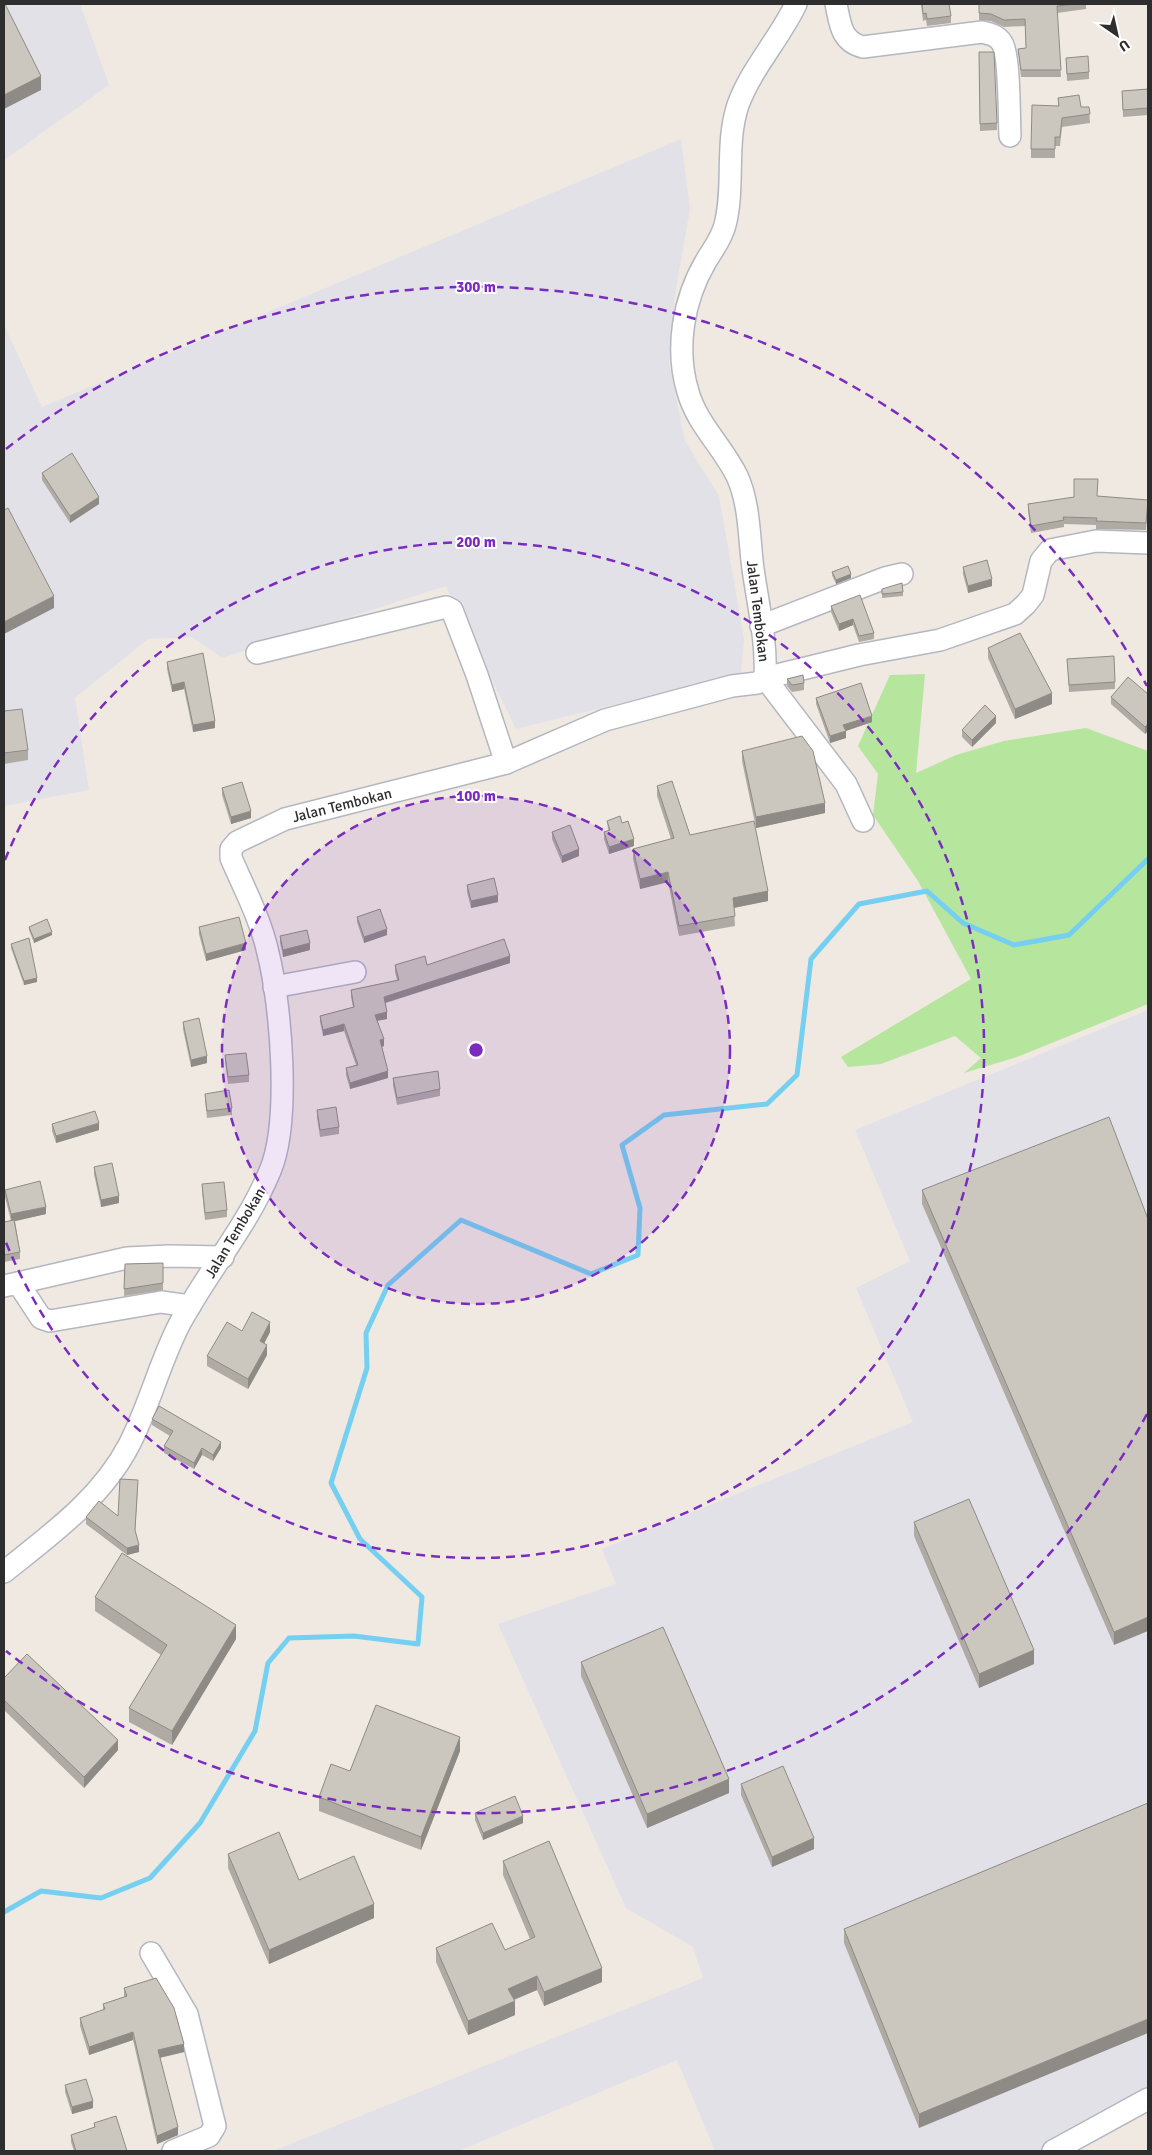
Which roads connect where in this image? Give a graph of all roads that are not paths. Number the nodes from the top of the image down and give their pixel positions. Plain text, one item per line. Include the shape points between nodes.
1 (796, 4) edge
2 (836, 4) edge
3 (1010, 136) dead end
4 (1148, 543) edge
5 (902, 574) dead end
6 (761, 626) junction
7 (257, 653) dead end
8 (765, 678) junction
9 (506, 763) junction
10 (863, 821) dead end
11 (356, 972) dead end
12 (274, 987) junction
13 (223, 1257) junction
14 (11, 1284) edge
15 (181, 1305) junction
16 (4, 1572) edge
17 (151, 1953) dead end
18 (1148, 2099) edge
19 (172, 2151) edge
20 (1053, 2151) edge

1 - 6 street, Jalan Tembokan via 739,104 733,124 728,206 717,246 687,301 683,328 683,368 687,391 696,415 724,454 743,493
2 - 3 street via 841,30 847,40 862,47 982,32 996,36 1003,44 1006,64
4 - 8 street via 1096,541 1050,550 1041,560 1033,595 1015,614 940,640 859,654
5 - 6 street
6 - 8 street, Jalan Tembokan
7 - 9 street via 446,607 455,616
8 - 9 street, Jalan Tembokan via 756,683 732,686 605,720
8 - 10 street via 846,784
9 - 12 street, Jalan Tembokan via 285,819 237,842 231,849 231,858 268,952
11 - 12 street
12 - 13 street, Jalan Tembokan via 282,1085 280,1125 272,1169 249,1216
13 - 14 street via 127,1258
13 - 15 street, Jalan Tembokan
14 - 15 street via 44,1320
15 - 16 street, Jalan Tembokan via 179,1325 132,1438 111,1473 90,1500
17 - 19 street via 187,2014 216,2126 209,2136
18 - 20 street

